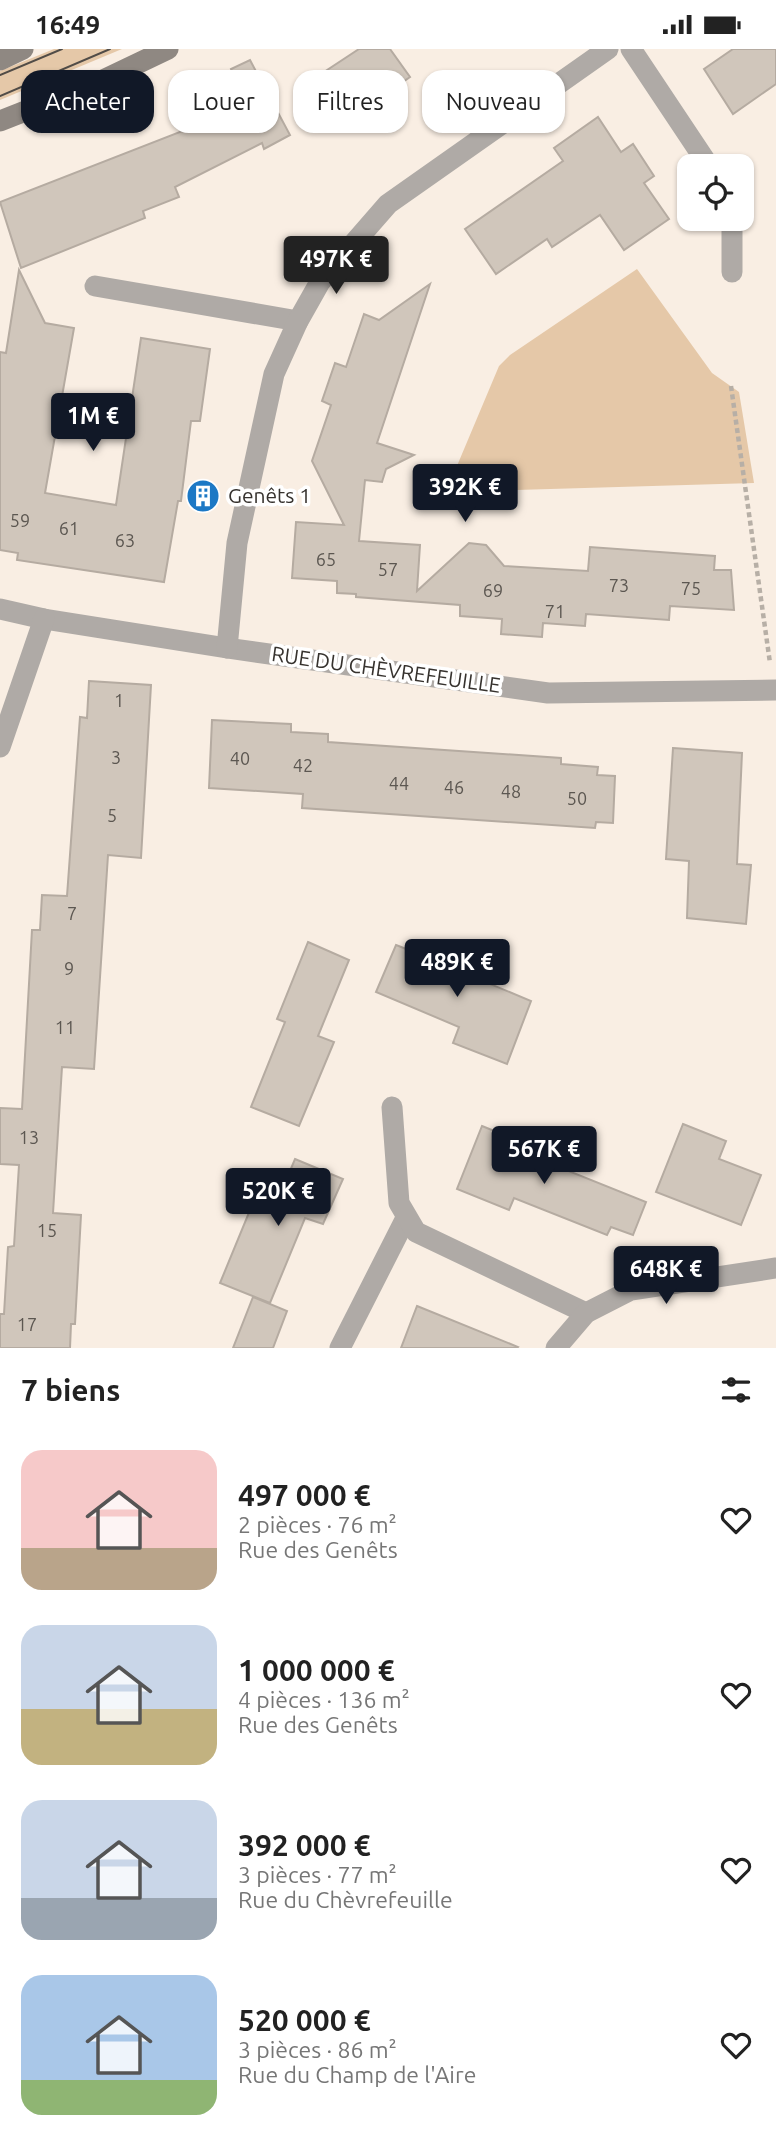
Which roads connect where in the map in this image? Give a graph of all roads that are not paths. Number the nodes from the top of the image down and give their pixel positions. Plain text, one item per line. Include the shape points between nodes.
1 (23, 49) edge
2 (168, 49) edge
3 (608, 49) edge
4 (631, 49) edge
5 (0, 60) edge
6 (0, 121) edge
7 (701, 154) edge
8 (732, 231) edge
9 (732, 272) dead end
10 (95, 286) dead end
11 (298, 321) junction
12 (0, 609) edge
13 (44, 619) junction
14 (227, 648) junction
15 (776, 690) edge
16 (0, 747) edge
17 (392, 1107) dead end
18 (406, 1218) junction
19 (776, 1268) edge
20 (586, 1313) junction
21 (340, 1348) edge
22 (556, 1348) edge

1 - 5 street
2 - 6 street
3 - 11 street via 388,204 320,282
4 - 7 street
8 - 9 street
10 - 11 street
11 - 14 street via 274,374 237,543
12 - 13 street, RUE DU CHÈVREFEUILLE
13 - 14 street, RUE DU CHÈVREFEUILLE
13 - 16 street
14 - 15 street, RUE DU CHÈVREFEUILLE via 548,693
17 - 18 street via 395,1181
18 - 20 street via 416,1232 434,1242
18 - 21 street
19 - 20 street via 631,1290
20 - 22 street

